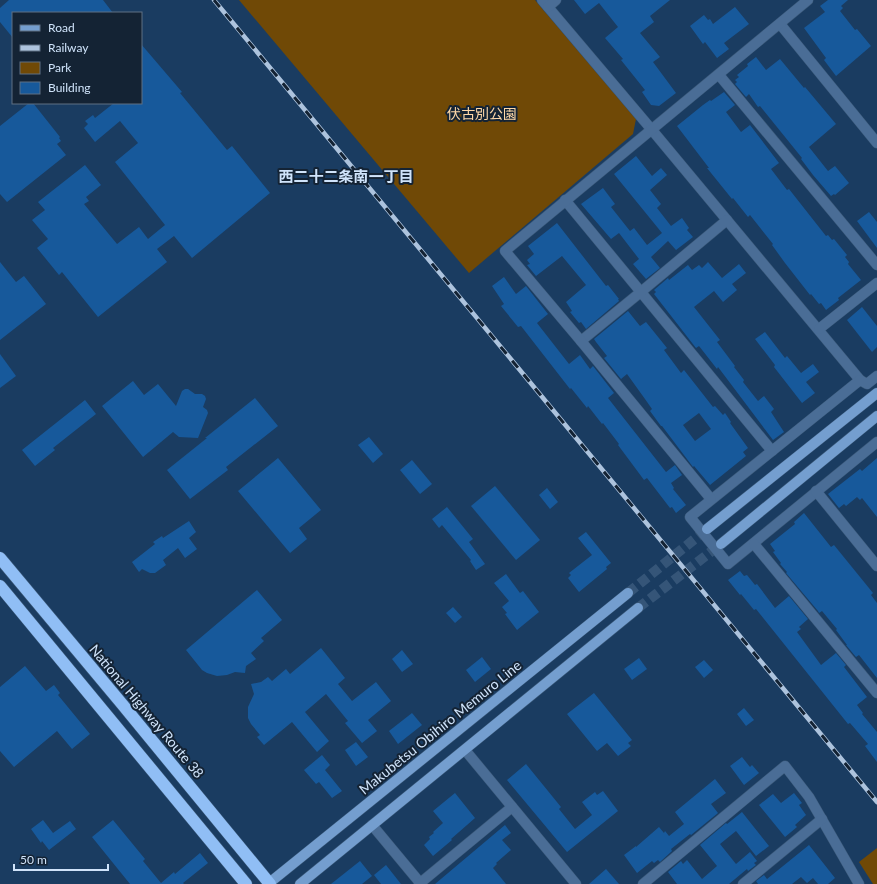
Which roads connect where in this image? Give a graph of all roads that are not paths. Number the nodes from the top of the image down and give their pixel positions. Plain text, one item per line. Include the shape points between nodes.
1 (556, 0) edge
2 (808, 0) edge
3 (545, 3) edge
4 (780, 24) junction
5 (719, 75) junction
6 (652, 130) junction
7 (877, 143) edge
8 (565, 200) junction
9 (727, 220) junction
10 (877, 265) edge
11 (877, 283) edge
12 (642, 291) junction
13 (819, 329) junction
14 (581, 340) junction
15 (877, 376) edge
16 (860, 380) junction
17 (877, 393) edge
18 (877, 416) edge
19 (877, 442) edge
20 (772, 450) junction
21 (816, 491) junction
22 (711, 499) junction
23 (707, 529) tunnel mouth
24 (721, 544) tunnel mouth
25 (754, 544) junction
26 (0, 558) edge
27 (877, 566) edge
28 (0, 586) edge
29 (628, 592) tunnel mouth
30 (638, 608) tunnel mouth
31 (877, 692) edge
32 (465, 750) junction
33 (512, 807) junction
34 (822, 819) junction
35 (372, 825) junction
36 (857, 883) edge
37 (246, 884) edge
38 (269, 884) edge
39 (300, 884) edge
40 (420, 884) edge
41 (576, 884) edge
42 (643, 884) edge
43 (743, 884) edge

1 - 3 street
2 - 4 street
3 - 6 street
4 - 5 street
4 - 7 street
5 - 6 street
5 - 10 street
6 - 8 street
6 - 9 street
8 - 12 street
8 - 14 street via 505,251
9 - 12 street
9 - 13 street
11 - 13 street
12 - 14 street
12 - 20 street
13 - 16 street
14 - 22 street
15 - 16 street via 867,384
16 - 20 street
17 - 23 main road
18 - 24 main road
19 - 21 street
20 - 22 street
21 - 25 street
21 - 27 street
22 - 25 street via 690,517 728,564
25 - 31 street
26 - 38 highway, National Highway Route 38
28 - 37 highway
29 - 38 main road, Makubetsu Obihiro Memuro Line
30 - 32 main road
32 - 33 street
32 - 35 main road
33 - 40 street
33 - 41 street
34 - 36 street
34 - 42 street via 785,766
34 - 43 street
35 - 39 main road
35 - 40 street

